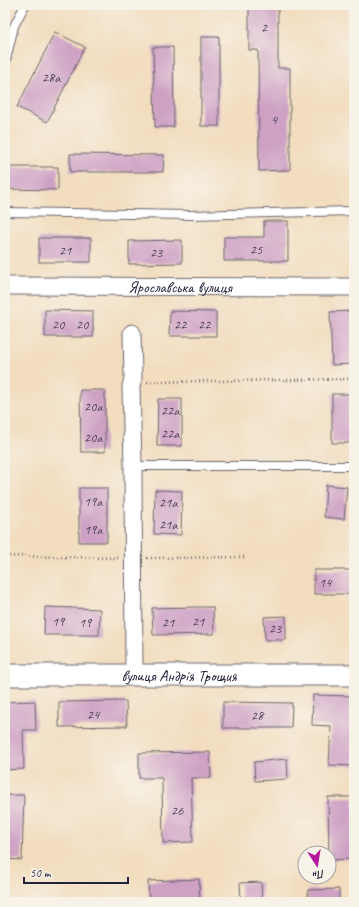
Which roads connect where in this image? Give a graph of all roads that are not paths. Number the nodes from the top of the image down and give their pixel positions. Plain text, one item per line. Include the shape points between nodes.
1 (25, 5) edge
2 (5, 64) edge
3 (354, 211) edge
4 (5, 212) edge
5 (5, 286) edge
6 (354, 288) edge
7 (132, 333) dead end
8 (133, 466) junction
9 (354, 466) edge
10 (5, 675) edge
11 (134, 675) junction
12 (354, 675) edge

1 - 2 lane via 14,26
3 - 4 lane via 190,215
5 - 6 street, Ярославська вулиця
7 - 8 street
8 - 9 lane
8 - 11 street
10 - 11 street, вулиця Андрія Трощия
11 - 12 street, вулиця Андрія Трощия

